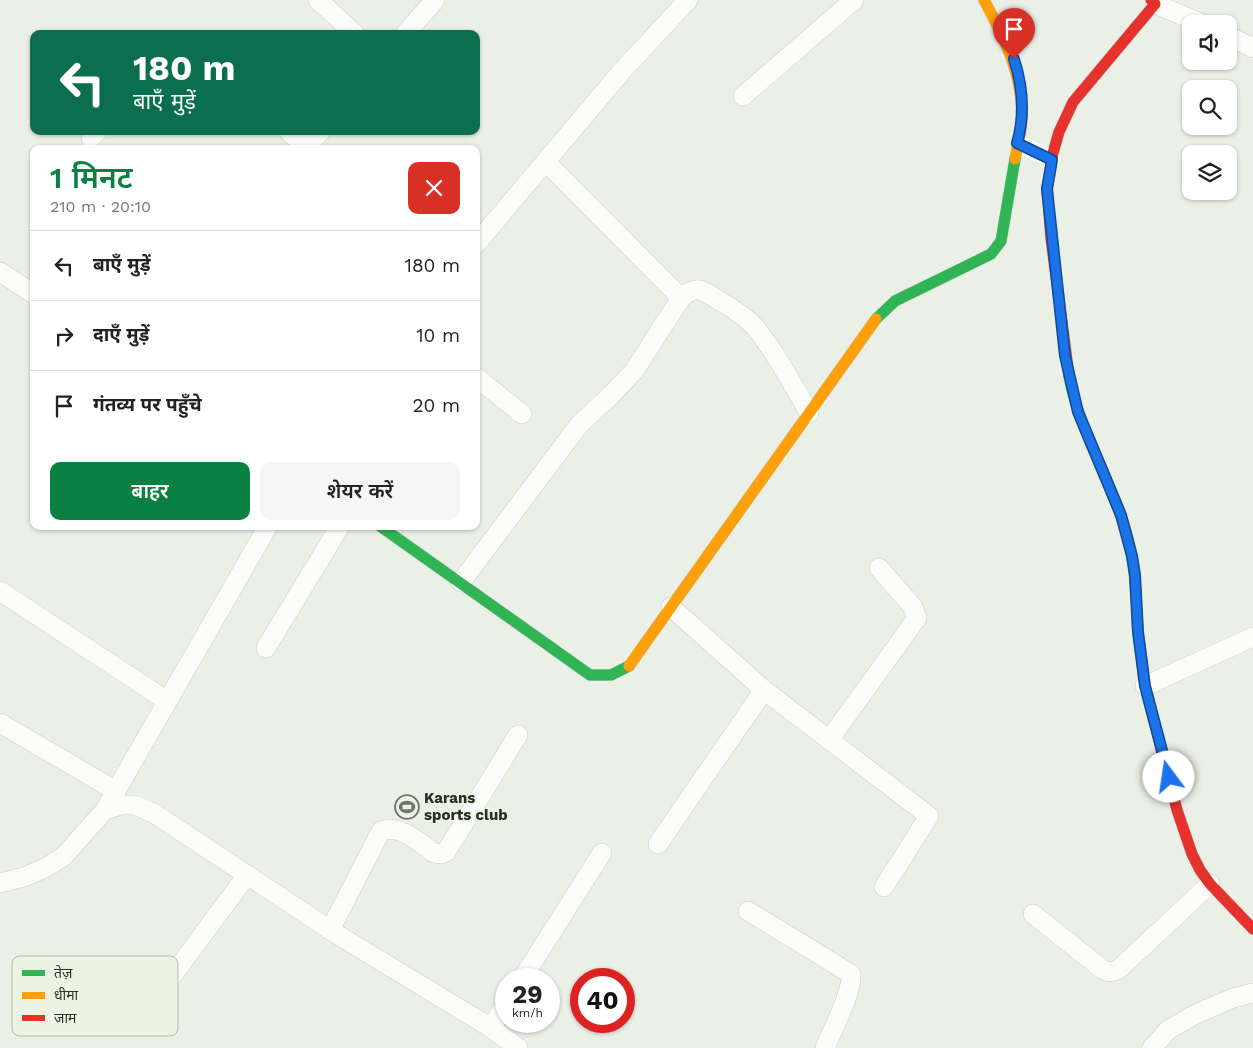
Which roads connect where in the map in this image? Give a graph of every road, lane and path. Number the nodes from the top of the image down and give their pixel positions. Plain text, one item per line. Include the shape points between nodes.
1 (318, 0) edge
2 (435, 0) edge
3 (688, 0) edge
4 (854, 0) edge
5 (984, 0) edge
6 (1153, 2) edge
7 (1183, 15) edge
8 (351, 30) edge
9 (408, 30) edge
10 (1237, 40) edge
11 (1253, 48) edge
12 (743, 96) dead end
13 (292, 135) edge
14 (317, 135) edge
15 (1019, 144) junction
16 (302, 145) edge
17 (308, 145) edge
18 (1046, 157) junction
19 (546, 162) junction
20 (480, 239) edge
21 (0, 272) edge
22 (30, 291) edge
23 (681, 298) junction
24 (480, 380) edge
25 (809, 413) junction
26 (522, 414) dead end
27 (266, 530) edge
28 (338, 530) edge
29 (386, 530) edge
30 (879, 568) dead end
31 (461, 582) junction
32 (0, 591) edge
33 (671, 607) junction
34 (1253, 637) edge
35 (266, 648) dead end
36 (1145, 686) junction
37 (764, 690) junction
38 (167, 701) junction
39 (0, 723) edge
40 (518, 735) dead end
41 (829, 740) junction
42 (116, 791) junction
43 (105, 810) junction
44 (658, 844) dead end
45 (602, 853) dead end
46 (247, 875) junction
47 (0, 883) edge
48 (1210, 884) junction
49 (884, 887) dead end
50 (748, 911) dead end
51 (1033, 914) dead end
52 (1250, 920) edge
53 (330, 930) junction
54 (178, 968) edge
55 (529, 968) edge
56 (1253, 992) edge
57 (495, 1022) edge
58 (491, 1028) junction
59 (518, 1048) edge
60 (825, 1048) edge
61 (1152, 1048) edge

1 - 8 street
2 - 9 street
3 - 19 street via 622,71
4 - 12 street
5 - 15 street via 1018,70 1023,109
6 - 7 street
6 - 18 street via 1073,102
10 - 11 street
13 - 16 street
14 - 17 street
15 - 18 street
15 - 25 street via 1002,241 991,254 906,294 885,309
18 - 36 street via 1065,356 1078,412 1121,515 1132,556
19 - 20 street
19 - 23 street
21 - 22 street
23 - 25 street via 697,288 740,313 759,331
23 - 31 street via 634,371 579,425
24 - 26 street
25 - 33 street
27 - 38 street
28 - 35 street
29 - 31 street
30 - 41 street via 913,607 916,618
31 - 33 street via 590,675 605,677 629,666
32 - 38 street
33 - 37 street
34 - 36 street
36 - 48 street via 1177,810 1192,854
37 - 41 street
37 - 44 street
38 - 42 street
39 - 42 street
40 - 53 street via 446,852 434,853 398,830 381,830
41 - 49 street via 929,816
42 - 43 street
43 - 46 street via 135,805 155,814
43 - 47 street via 63,857 24,877
45 - 55 street
46 - 53 street
46 - 54 street
48 - 51 street via 1114,972 1102,969
48 - 52 street
50 - 60 street via 851,974 849,991
53 - 58 street
56 - 61 street via 1196,1014 1168,1030
57 - 58 street
58 - 59 street

